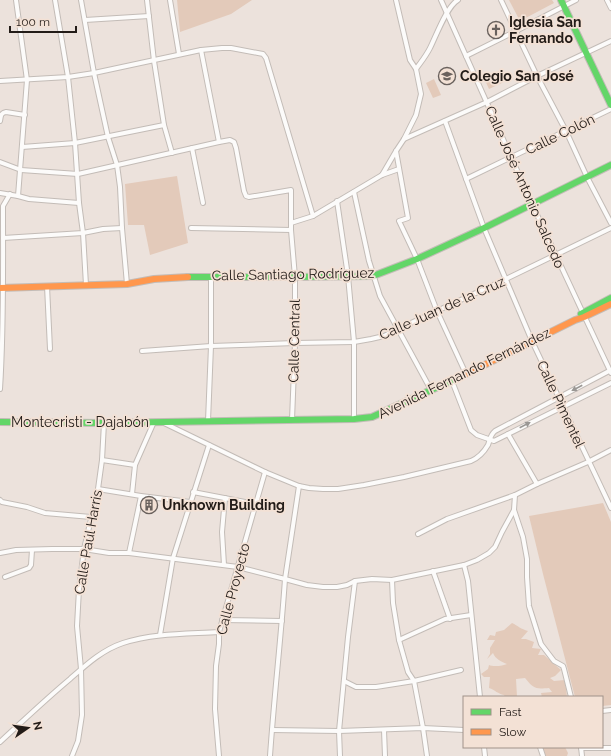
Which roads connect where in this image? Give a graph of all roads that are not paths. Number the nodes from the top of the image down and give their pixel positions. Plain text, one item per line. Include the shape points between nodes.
1 (16, 0) edge
2 (55, 0) edge
3 (82, 0) edge
4 (147, 0) edge
5 (170, 0) edge
6 (396, 0) edge
7 (441, 0) edge
8 (458, 0) edge
9 (501, 0) edge
10 (560, 0) edge
11 (576, 0) edge
12 (607, 0) edge
13 (563, 6) junction
14 (611, 8) edge
15 (447, 13) junction
16 (149, 16) junction
17 (85, 20) junction
18 (516, 31) junction
19 (611, 41) edge
20 (201, 50) junction
21 (179, 54) junction
22 (586, 54) junction
23 (466, 56) junction
24 (154, 61) junction
25 (416, 68) junction
26 (94, 74) junction
27 (537, 76) junction
28 (68, 77) junction
29 (27, 80) junction
30 (0, 81) edge
31 (486, 102) junction
32 (611, 105) edge
33 (611, 109) edge
34 (25, 115) junction
35 (0, 121) edge
36 (445, 121) junction
37 (164, 125) junction
38 (566, 131) junction
39 (108, 137) junction
40 (404, 139) junction
41 (219, 142) junction
42 (76, 143) junction
43 (22, 147) junction
44 (192, 148) junction
45 (396, 151) junction
46 (172, 153) junction
47 (512, 157) junction
48 (390, 161) junction
49 (0, 162) edge
50 (398, 164) junction
51 (117, 165) junction
52 (611, 165) edge
53 (398, 169) junction
54 (21, 170) junction
55 (78, 174) junction
56 (382, 176) junction
57 (587, 177) junction
58 (466, 179) junction
59 (354, 192) junction
60 (0, 193) edge
61 (10, 194) junction
62 (18, 196) junction
63 (337, 201) junction
64 (203, 202) dead end
65 (79, 203) junction
66 (532, 204) junction
67 (313, 216) junction
68 (611, 223) edge
69 (291, 224) junction
70 (122, 228) junction
71 (191, 228) dead end
72 (484, 228) junction
73 (611, 228) edge
74 (291, 230) junction
75 (83, 233) junction
76 (3, 238) junction
77 (556, 255) junction
78 (417, 259) junction
79 (211, 276) junction
80 (348, 276) junction
81 (373, 276) junction
82 (295, 277) junction
83 (506, 279) junction
84 (127, 284) junction
85 (86, 285) junction
86 (47, 286) junction
87 (2, 288) edge
88 (611, 298) edge
89 (611, 304) edge
90 (438, 311) junction
91 (583, 315) junction
92 (398, 329) junction
93 (532, 341) junction
94 (354, 342) junction
95 (295, 343) junction
96 (211, 346) junction
97 (50, 349) dead end
98 (142, 351) dead end
99 (611, 371) edge
100 (466, 374) junction
101 (452, 381) junction
102 (611, 383) edge
103 (0, 389) edge
104 (431, 390) junction
105 (558, 398) junction
106 (562, 406) junction
107 (354, 419) junction
108 (292, 420) junction
109 (157, 421) junction
110 (208, 421) junction
111 (0, 422) edge
112 (104, 423) junction
113 (508, 434) junction
114 (490, 440) junction
115 (208, 444) junction
116 (611, 450) edge
117 (102, 460) junction
118 (588, 462) junction
119 (135, 465) junction
120 (265, 472) junction
121 (536, 484) junction
122 (299, 486) junction
123 (98, 489) junction
124 (193, 492) junction
125 (132, 494) junction
126 (515, 495) junction
127 (141, 496) junction
128 (224, 498) junction
129 (0, 500) edge
130 (190, 502) junction
131 (256, 504) junction
132 (611, 508) edge
133 (514, 510) junction
134 (91, 517) junction
135 (418, 534) dead end
136 (84, 549) junction
137 (32, 550) junction
138 (0, 553) edge
139 (129, 553) junction
140 (173, 558) junction
141 (224, 565) junction
142 (464, 565) junction
143 (238, 567) junction
144 (433, 571) junction
145 (5, 577) dead end
146 (285, 579) junction
147 (392, 580) junction
148 (355, 581) junction
149 (471, 615) junction
150 (450, 619) junction
151 (222, 620) junction
152 (282, 621) junction
153 (219, 632) junction
154 (160, 635) junction
155 (399, 640) junction
156 (81, 669) junction
157 (461, 670) dead end
158 (344, 681) junction
159 (414, 681) junction
160 (480, 696) edge
161 (571, 696) edge
162 (423, 728) junction
163 (272, 730) junction
164 (384, 730) junction
165 (463, 730) edge
166 (339, 731) junction
167 (0, 742) edge
168 (72, 756) edge
169 (219, 756) edge
170 (270, 756) edge
171 (340, 756) edge
172 (385, 756) edge
173 (427, 756) edge

1 - 29 street
2 - 28 street
3 - 17 street
4 - 16 street
5 - 21 street
6 - 25 street via 410,60
7 - 15 street, Calle José Antonio Salcedo
8 - 15 street
9 - 18 street
10 - 13 street
11 - 13 street
12 - 14 street
13 - 18 street
13 - 22 street
15 - 23 street, Calle José Antonio Salcedo
15 - 25 street via 425,58
16 - 17 street
16 - 24 street
17 - 26 street
18 - 23 street
18 - 27 street
19 - 22 street
20 - 21 street
20 - 41 street
20 - 67 street via 232,48 263,54 266,58
21 - 24 street
22 - 27 street
22 - 32 street
23 - 31 street, Calle José Antonio Salcedo
24 - 26 street
24 - 37 street
25 - 40 street via 421,94 416,114
26 - 28 street
26 - 39 street
27 - 31 street
27 - 38 street
28 - 29 street
28 - 42 street
29 - 30 street
29 - 34 street
31 - 36 street
31 - 47 street, Calle José Antonio Salcedo
33 - 38 street, Calle Colón
34 - 35 street via 6,112 1,115
34 - 43 street
36 - 40 street
36 - 58 street, Calle Pimentel
37 - 39 street
37 - 46 street
38 - 47 street, Calle Colón
38 - 57 street
39 - 42 street
39 - 51 street
40 - 45 street
41 - 44 street
41 - 69 street, Calle Central via 234,142 246,196 291,190
42 - 43 street
42 - 55 street
43 - 54 street
44 - 46 street
44 - 64 street
45 - 48 street
45 - 50 street
46 - 51 street
47 - 58 street, Calle Colón
47 - 66 street, Calle José Antonio Salcedo
48 - 50 street
48 - 56 street
49 - 54 street
50 - 53 street
51 - 55 street
51 - 70 street
52 - 57 street, Calle Santiago Rodríguez
53 - 56 street
53 - 78 street via 408,218 399,221
54 - 55 street
54 - 62 street
55 - 65 street
56 - 59 street
57 - 66 street, Calle Santiago Rodríguez
57 - 68 street
58 - 72 street, Calle Pimentel
59 - 63 street
59 - 81 street
60 - 61 street
61 - 62 street
61 - 76 street via 3,206
62 - 65 street
63 - 67 street
63 - 80 street
65 - 75 street
66 - 72 street, Calle Santiago Rodríguez
66 - 77 street, Calle José Antonio Salcedo
67 - 69 street
69 - 74 street, Calle Central
70 - 75 street
70 - 84 street
71 - 74 street
72 - 78 street, Calle Santiago Rodríguez
72 - 83 street, Calle Pimentel
73 - 77 street, Calle Juan de la Cruz
74 - 82 street, Calle Central
75 - 76 street
75 - 85 street
76 - 87 street
77 - 83 street, Calle Juan de la Cruz
77 - 91 street, Calle José Antonio Salcedo
78 - 81 street, Calle Santiago Rodríguez
78 - 90 street
79 - 82 street, Calle Santiago Rodríguez
79 - 84 street, Calle Santiago Rodríguez via 174,277
79 - 96 street
80 - 81 street, Calle Santiago Rodríguez
80 - 82 street, Calle Santiago Rodríguez
80 - 94 street
81 - 92 street via 380,296
82 - 95 street, Calle Central
83 - 90 street, Calle Juan de la Cruz
83 - 93 street, Calle Pimentel
84 - 85 street, Calle Santiago Rodríguez
85 - 86 street, Calle Santiago Rodríguez
86 - 87 street, Calle Santiago Rodríguez
86 - 97 street
87 - 103 street via 3,348
88 - 91 street, Avenida Fernando Fernández
89 - 91 street, Avenida Fernando Fernández
90 - 92 street, Calle Juan de la Cruz
90 - 100 street
91 - 93 street, Avenida Fernando Fernández
91 - 99 street, Calle José Antonio Salcedo
92 - 94 street, Calle Juan de la Cruz via 384,336
92 - 104 street
93 - 100 street, Avenida Fernando Fernández
93 - 105 street, Calle Pimentel
94 - 95 street, Calle Juan de la Cruz
94 - 107 street
95 - 96 street, Calle Juan de la Cruz
95 - 108 street, Calle Central
96 - 98 street, Calle Juan de la Cruz
96 - 110 street
99 -> 105 street
100 - 101 street, Avenida Fernando Fernández
101 - 104 street, Avenida Fernando Fernández
101 - 114 street via 471,430
102 - 106 street
104 - 107 street, Avenida Fernando Fernández via 372,417
105 - 106 street, Calle Pimentel
105 - 114 street via 495,431
113 -> 106 street
106 - 118 street, Calle Pimentel
107 - 108 street, Avenida Fernando Fernández
108 - 110 street, Avenida Fernando Fernández
109 - 110 street, Avenida Fernando Fernández
109 - 112 street, Montecristi - Dajabón
109 - 115 street
109 - 119 street
111 - 112 street, Montecristi - Dajabón
112 - 117 street, Calle Paúl Harris
113 - 114 street via 494,441
113 - 121 street
114 - 122 street via 486,448 472,461 338,489
115 - 120 street
115 - 124 street
116 - 118 street
117 - 119 street
117 - 123 street, Calle Paúl Harris
118 - 121 street
118 - 132 street, Calle Pimentel
119 - 125 street
120 - 122 street
120 - 131 street, Calle Proyecto
121 - 126 street
122 - 146 street
123 - 125 street
123 - 134 street, Calle Paúl Harris
124 - 128 street
124 - 130 street
125 - 127 street
126 - 133 street
126 - 135 street via 447,518
127 - 130 street
127 - 139 street
128 - 131 street
128 - 141 street
129 - 134 street via 45,513
130 - 140 street
131 - 143 street, Calle Proyecto
133 - 142 street via 495,547 477,560
133 - 161 street via 528,559 529,606 541,644 554,661 563,666
134 - 136 street, Calle Paúl Harris
136 - 137 street
136 - 139 street
136 - 156 street, Calle Paúl Harris via 77,626
137 - 138 street
137 - 145 street via 29,568
139 - 140 street
140 - 141 street
140 - 154 street
141 - 143 street
142 - 144 street
142 - 149 street
143 - 146 street
143 - 151 street, Calle Proyecto
144 - 147 street
144 - 150 street
146 - 148 street via 323,587 337,587
146 - 152 street
147 - 148 street
147 - 155 street via 392,603
148 - 158 street
149 - 150 street
149 - 160 street
150 - 155 street
151 - 152 street
151 - 153 street, Calle Proyecto
152 - 163 street
153 - 154 street
153 - 169 street, Calle Proyecto via 215,709
154 - 156 street via 123,643
155 - 159 street via 408,672
156 - 167 street
156 - 168 street, Calle Paúl Harris via 82,715 78,741
157 - 159 street
158 - 159 street via 356,687 376,687
158 - 166 street
159 - 162 street
162 - 164 street
162 - 165 street
162 - 173 street
163 - 166 street
163 - 170 street
164 - 166 street
164 - 172 street
166 - 171 street

